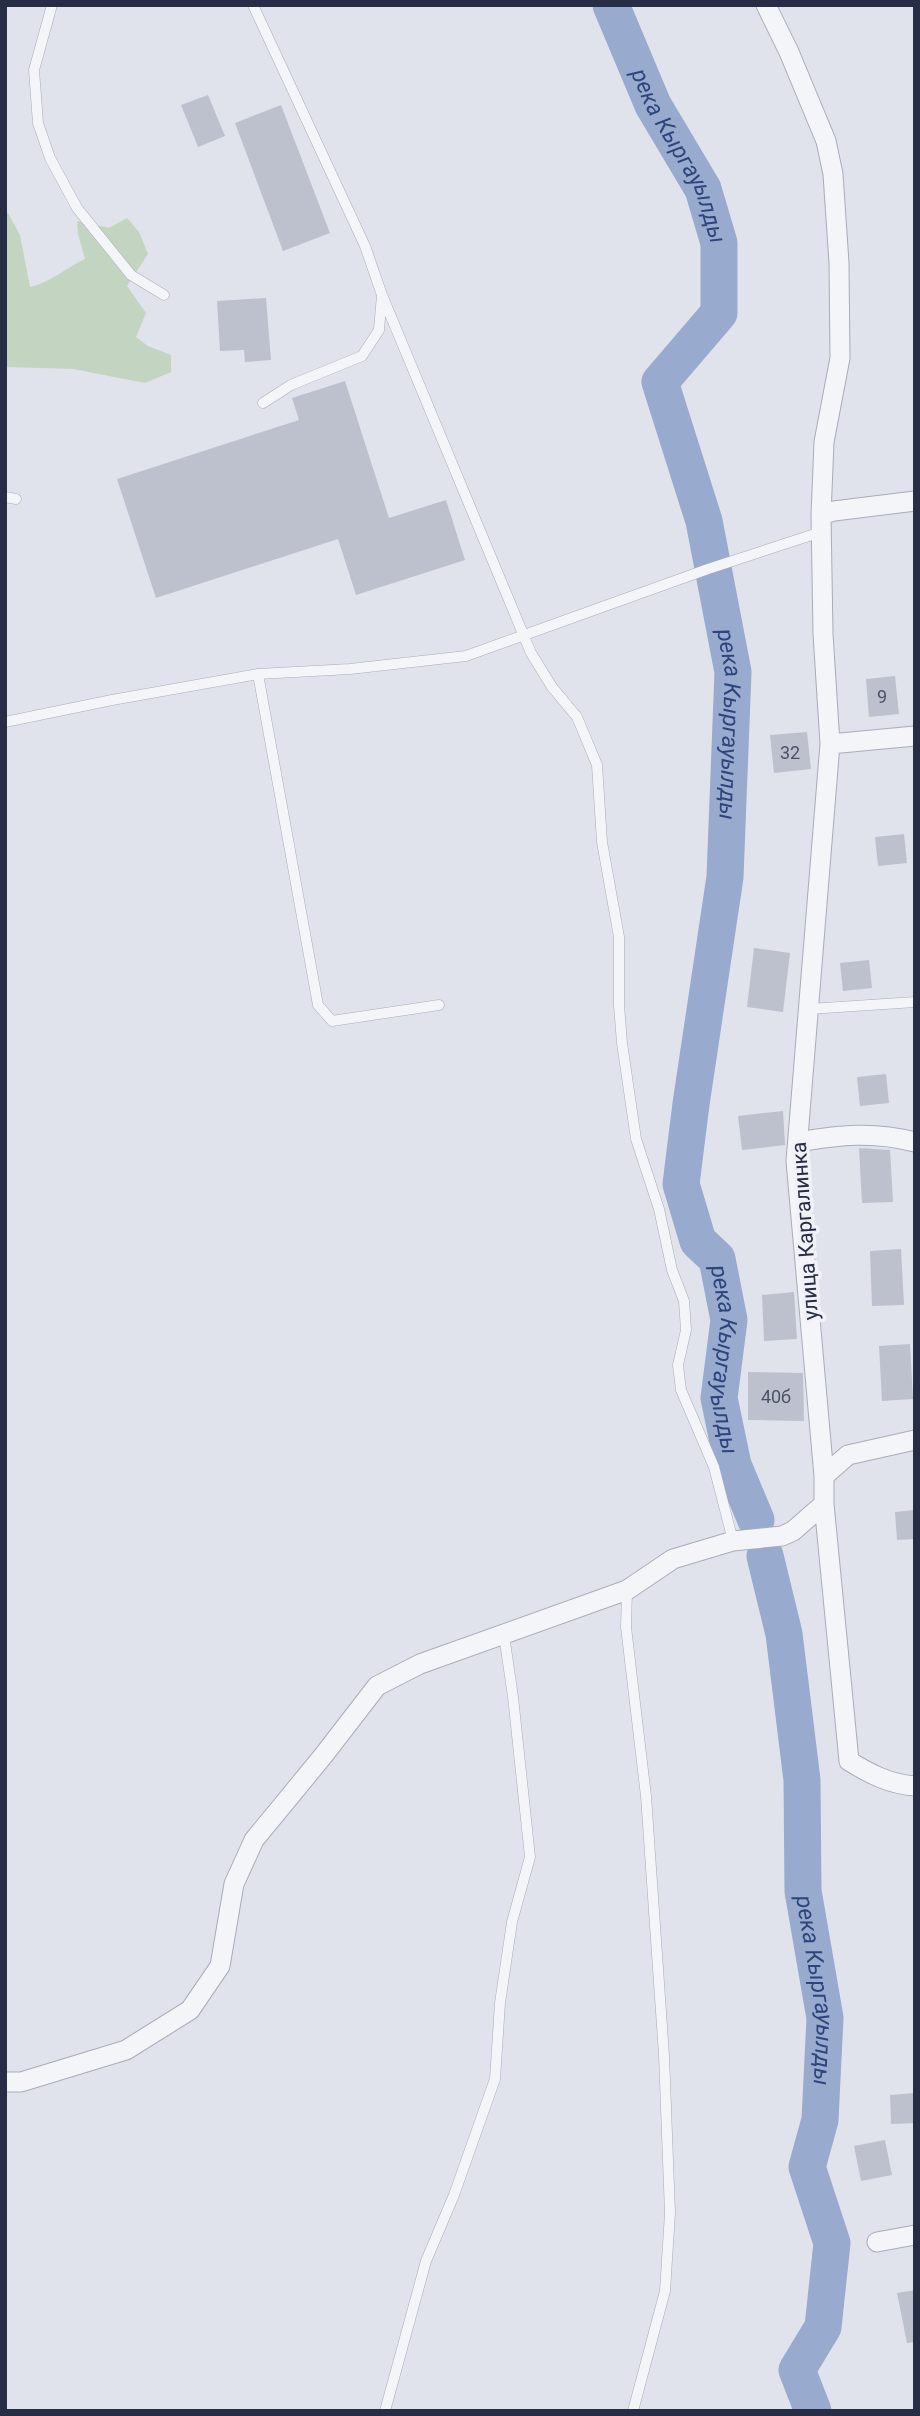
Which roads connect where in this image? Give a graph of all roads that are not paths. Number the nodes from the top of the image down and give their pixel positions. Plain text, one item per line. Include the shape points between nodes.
1 (52, 5) edge
2 (253, 5) edge
3 (766, 5) edge
4 (164, 295) dead end
5 (382, 295) junction
6 (263, 403) dead end
7 (915, 501) edge
8 (821, 524) junction
9 (524, 637) junction
10 (258, 674) junction
11 (5, 722) edge
12 (915, 736) edge
13 (830, 744) junction
14 (915, 1002) edge
15 (439, 1004) dead end
16 (809, 1009) junction
17 (798, 1142) junction
18 (915, 1142) edge
19 (915, 1440) edge
20 (824, 1476) junction
21 (824, 1504) junction
22 (733, 1541) junction
23 (627, 1590) junction
24 (504, 1635) junction
25 (915, 1786) edge
26 (5, 2082) edge
27 (915, 2235) edge
28 (877, 2242) dead end
29 (385, 2411) edge
30 (633, 2411) edge

1 - 4 lane via 34,70 38,123 50,158 77,208 131,275
2 - 5 lane via 365,246
3 - 8 street, улица Каргалинка via 826,141 833,174 840,358 824,442
5 - 6 lane via 379,330 362,356 291,385
5 - 9 lane
7 - 8 street via 834,511
8 - 9 lane
8 - 13 street, улица Каргалинка
9 - 10 lane via 466,656
9 - 22 lane via 552,687 577,717 597,765 602,842 618,937 622,1043 636,1139 684,1301 686,1330 678,1365 681,1390 714,1467
10 - 11 lane
10 - 15 lane via 318,1005 331,1021
12 - 13 street
13 - 16 street, улица Каргалинка
14 - 16 lane
16 - 17 street, улица Каргалинка
17 - 18 street via 846,1134
17 - 20 street, улица Каргалинка
19 - 20 street via 848,1455
20 - 21 street, улица Каргалинка
21 - 22 street via 782,1536
21 - 25 street, улица Каргалинка via 849,1761 874,1776
22 - 23 street via 673,1559
23 - 24 street
23 - 30 lane via 626,1628 646,1796 664,2055 670,2213 665,2291
24 - 26 street via 420,1664 377,1686 254,1840 234,1884 220,1966 190,2011 126,2050 21,2082
24 - 29 lane via 530,1857 512,1922 495,2079 426,2260
27 - 28 street

